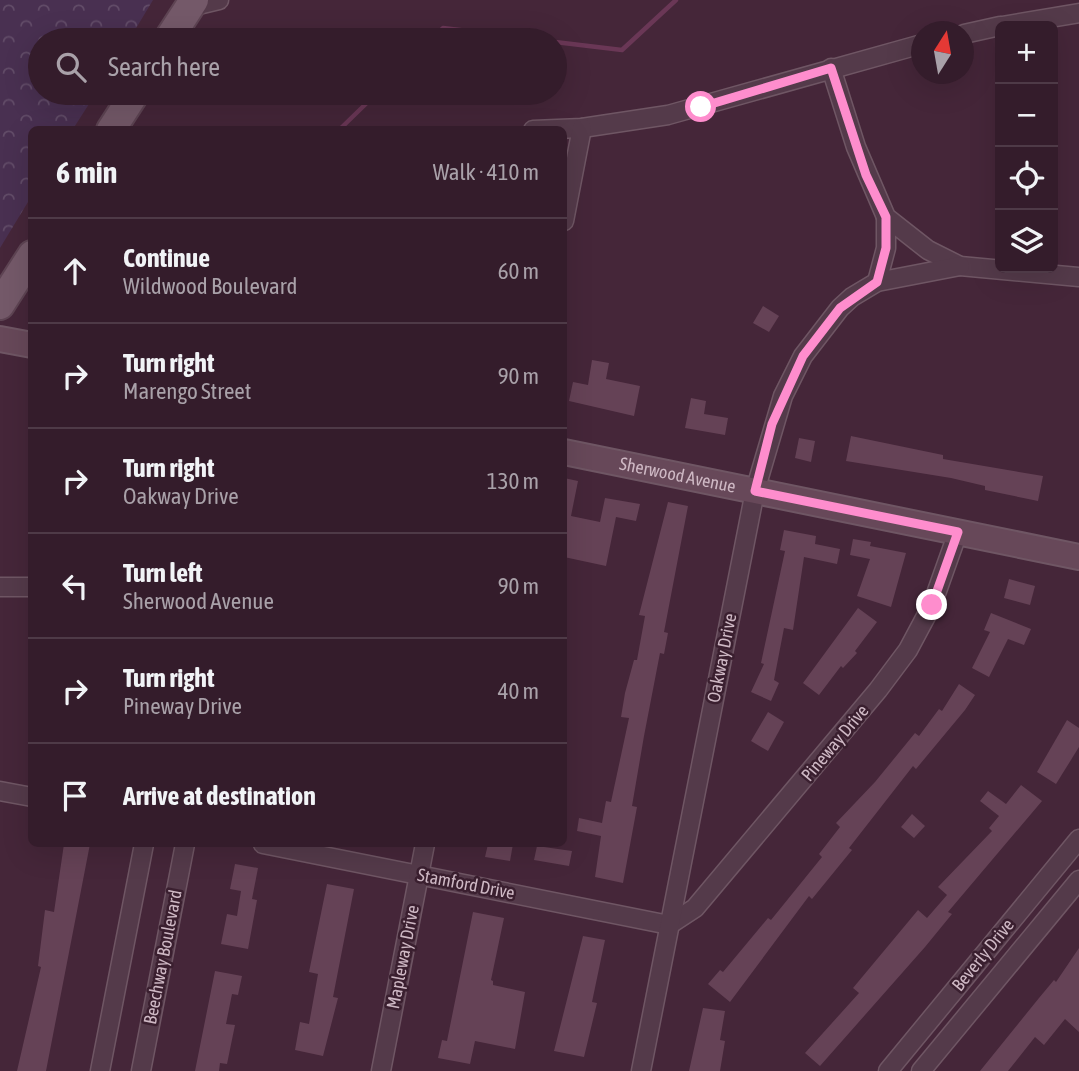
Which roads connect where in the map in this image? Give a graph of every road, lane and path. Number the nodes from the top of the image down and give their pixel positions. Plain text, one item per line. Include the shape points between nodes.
1 (219, 0) edge
2 (192, 3) edge
3 (1079, 13) edge
4 (1031, 21) edge
5 (995, 27) edge
6 (176, 28) edge
7 (974, 32) edge
8 (911, 47) edge
9 (831, 68) junction
10 (127, 105) edge
11 (114, 126) edge
12 (582, 128) junction
13 (567, 129) edge
14 (567, 205) edge
15 (886, 217) junction
16 (28, 261) edge
17 (960, 266) junction
18 (1079, 276) edge
19 (877, 282) junction
20 (0, 304) edge
21 (0, 339) edge
22 (28, 344) edge
23 (567, 453) edge
24 (755, 491) junction
25 (958, 532) junction
26 (1079, 556) edge
27 (0, 587) edge
28 (28, 587) edge
29 (0, 791) edge
30 (28, 796) edge
31 (1079, 839) edge
32 (143, 847) edge
33 (184, 847) edge
34 (278, 847) edge
35 (424, 847) edge
36 (419, 875) junction
37 (1079, 880) edge
38 (669, 925) junction
39 (100, 1071) edge
40 (141, 1071) edge
41 (381, 1071) edge
42 (641, 1071) edge
43 (888, 1071) edge
44 (921, 1071) edge

1 - 2 street
2 - 6 main road
3 - 4 street
5 - 7 street
8 - 9 street
9 - 12 street via 668,115
9 - 15 street via 859,157
10 - 11 main road
12 - 13 street
12 - 14 street
15 - 17 street via 929,250
15 - 19 street via 886,248
16 - 20 main road
17 - 18 street
17 - 19 street
19 - 24 street, Oakway Drive via 840,308 803,356 772,424
21 - 22 street
23 - 24 street, Sherwood Avenue
24 - 25 street, Sherwood Avenue
24 - 38 street, Oakway Drive
25 - 26 street, Sherwood Avenue
25 - 38 street, Pineway Drive via 922,626 886,680 695,908
27 - 28 street
29 - 30 street
31 - 43 street, Beverly Drive
32 - 39 street
33 - 40 street, Beechway Boulevard
34 - 36 street, Stamford Drive
35 - 36 street, Mapleway Drive
36 - 38 street, Stamford Drive
36 - 41 street, Mapleway Drive
37 - 44 street, Beverly Drive
38 - 42 street, Oakway Drive

